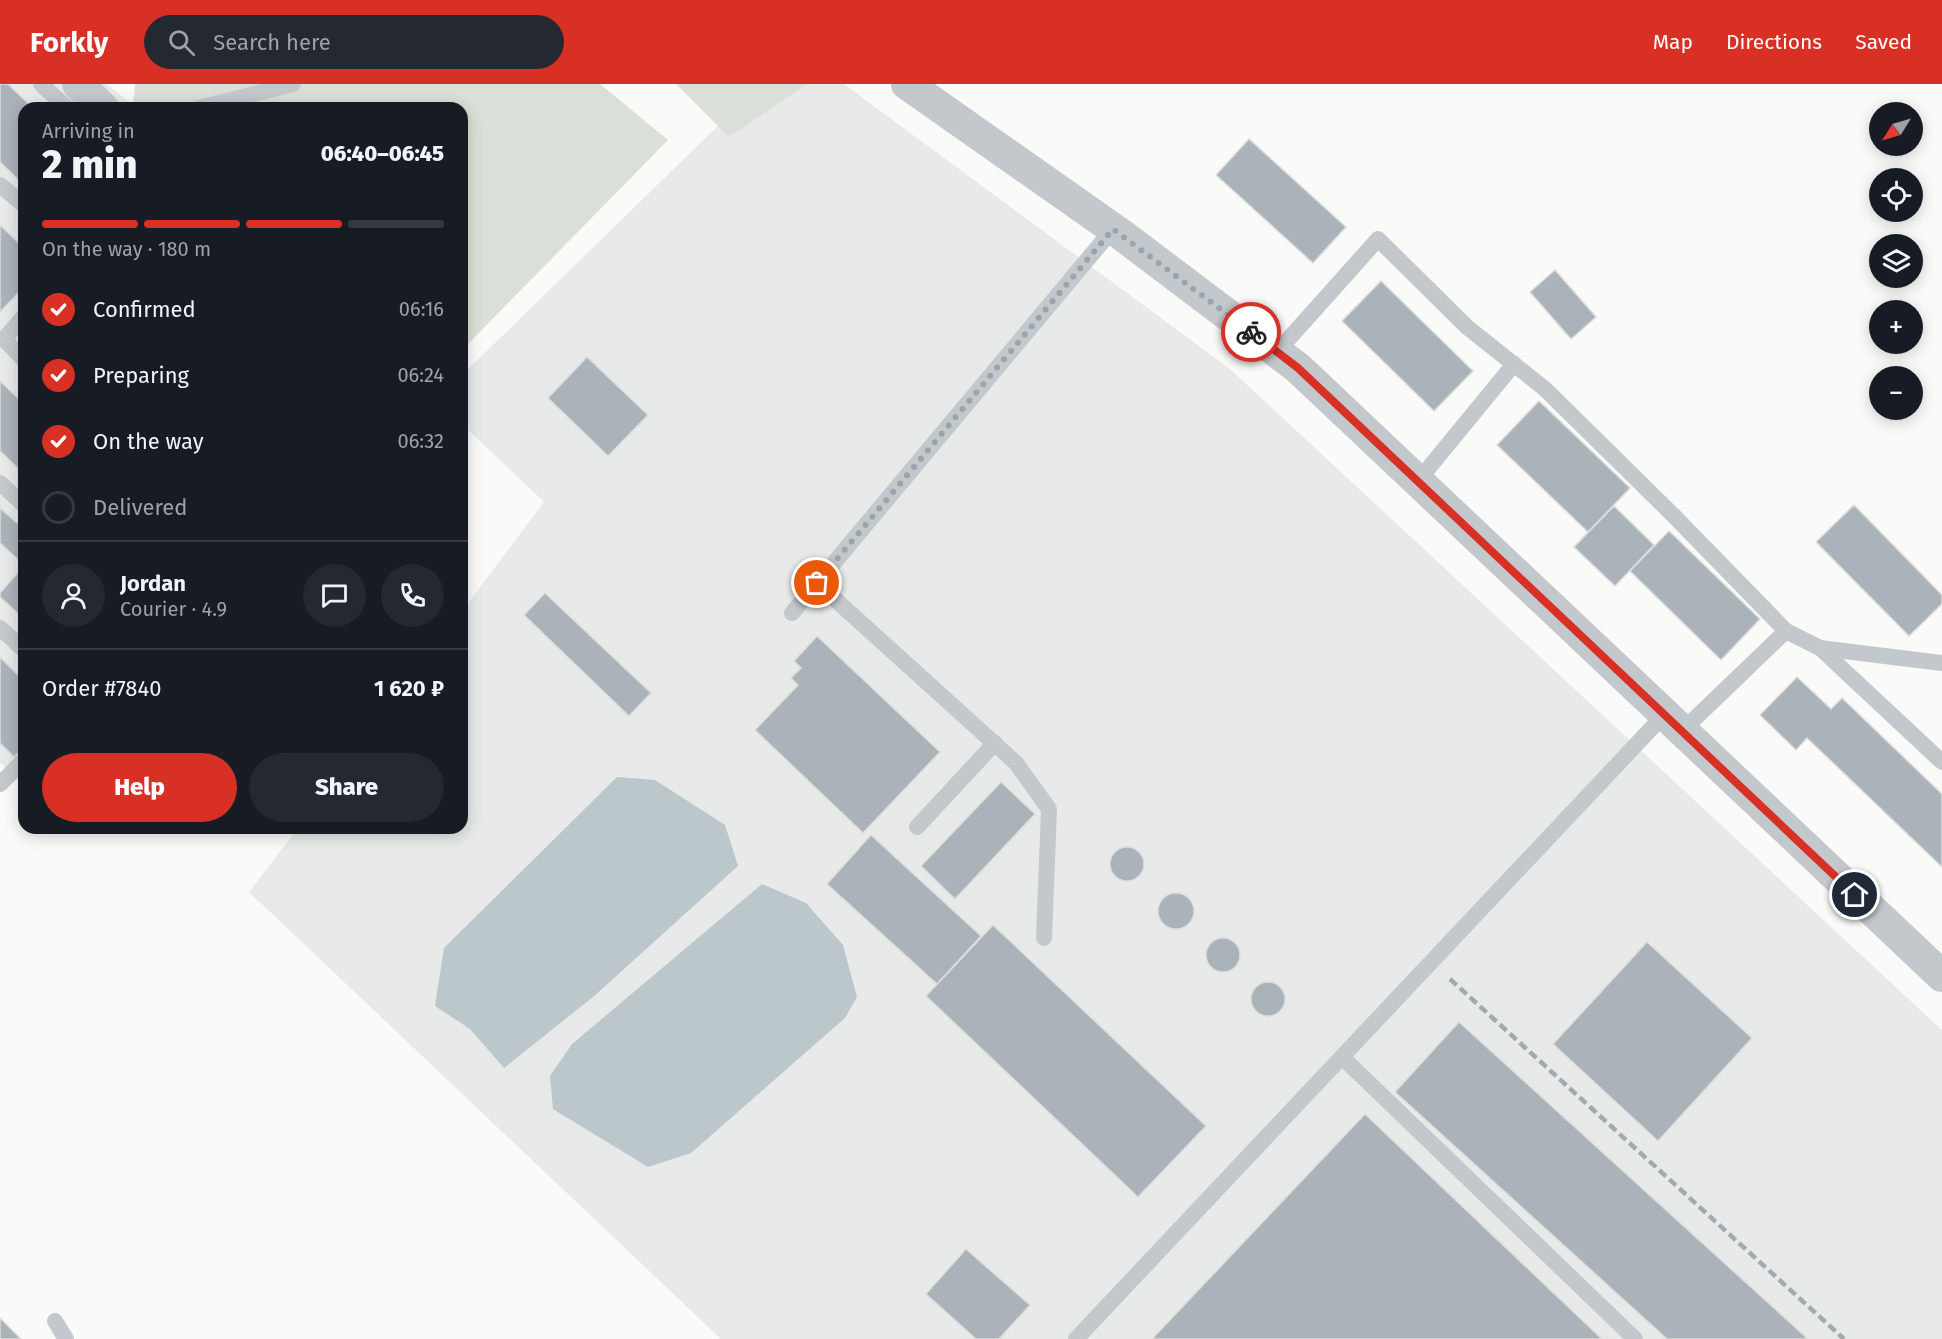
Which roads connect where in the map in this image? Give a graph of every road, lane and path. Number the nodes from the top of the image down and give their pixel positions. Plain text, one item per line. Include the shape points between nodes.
1 (41, 84) edge
2 (78, 84) edge
3 (293, 84) edge
4 (907, 84) edge
5 (60, 102) edge
6 (97, 102) edge
7 (222, 102) edge
8 (0, 186) edge
9 (18, 200) edge
10 (1113, 229) junction
11 (18, 323) edge
12 (1277, 352) junction
13 (18, 354) edge
14 (1514, 364) junction
15 (1418, 481) junction
16 (0, 483) edge
17 (18, 500) edge
18 (817, 583) junction
19 (792, 613) dead end
20 (0, 628) edge
21 (1786, 631) junction
22 (18, 644) edge
23 (1820, 648) junction
24 (1942, 663) edge
25 (1673, 723) junction
26 (995, 743) junction
27 (1942, 762) edge
28 (18, 766) edge
29 (0, 784) edge
30 (917, 827) dead end
31 (1044, 938) dead end
32 (1942, 976) edge
33 (1342, 1057) junction
34 (55, 1321) dead end
35 (66, 1339) edge
36 (1076, 1339) edge
37 (1635, 1339) edge

1 - 5 lane
2 - 6 street
3 - 7 lane
4 - 10 street
8 - 9 lane
10 - 12 street
10 - 18 lane
11 - 13 lane via 4,339
12 - 14 lane via 1378,239 1467,327
12 - 15 street
14 - 15 lane
14 - 21 lane via 1642,484
15 - 25 street
16 - 17 lane
18 - 19 lane
18 - 26 lane
20 - 22 lane
21 - 23 lane
21 - 25 lane
23 - 24 lane
23 - 27 lane
25 - 32 street
25 - 33 lane
26 - 30 lane
26 - 31 lane via 1016,763 1049,809
28 - 29 lane
33 - 36 lane
33 - 37 lane
34 - 35 lane

